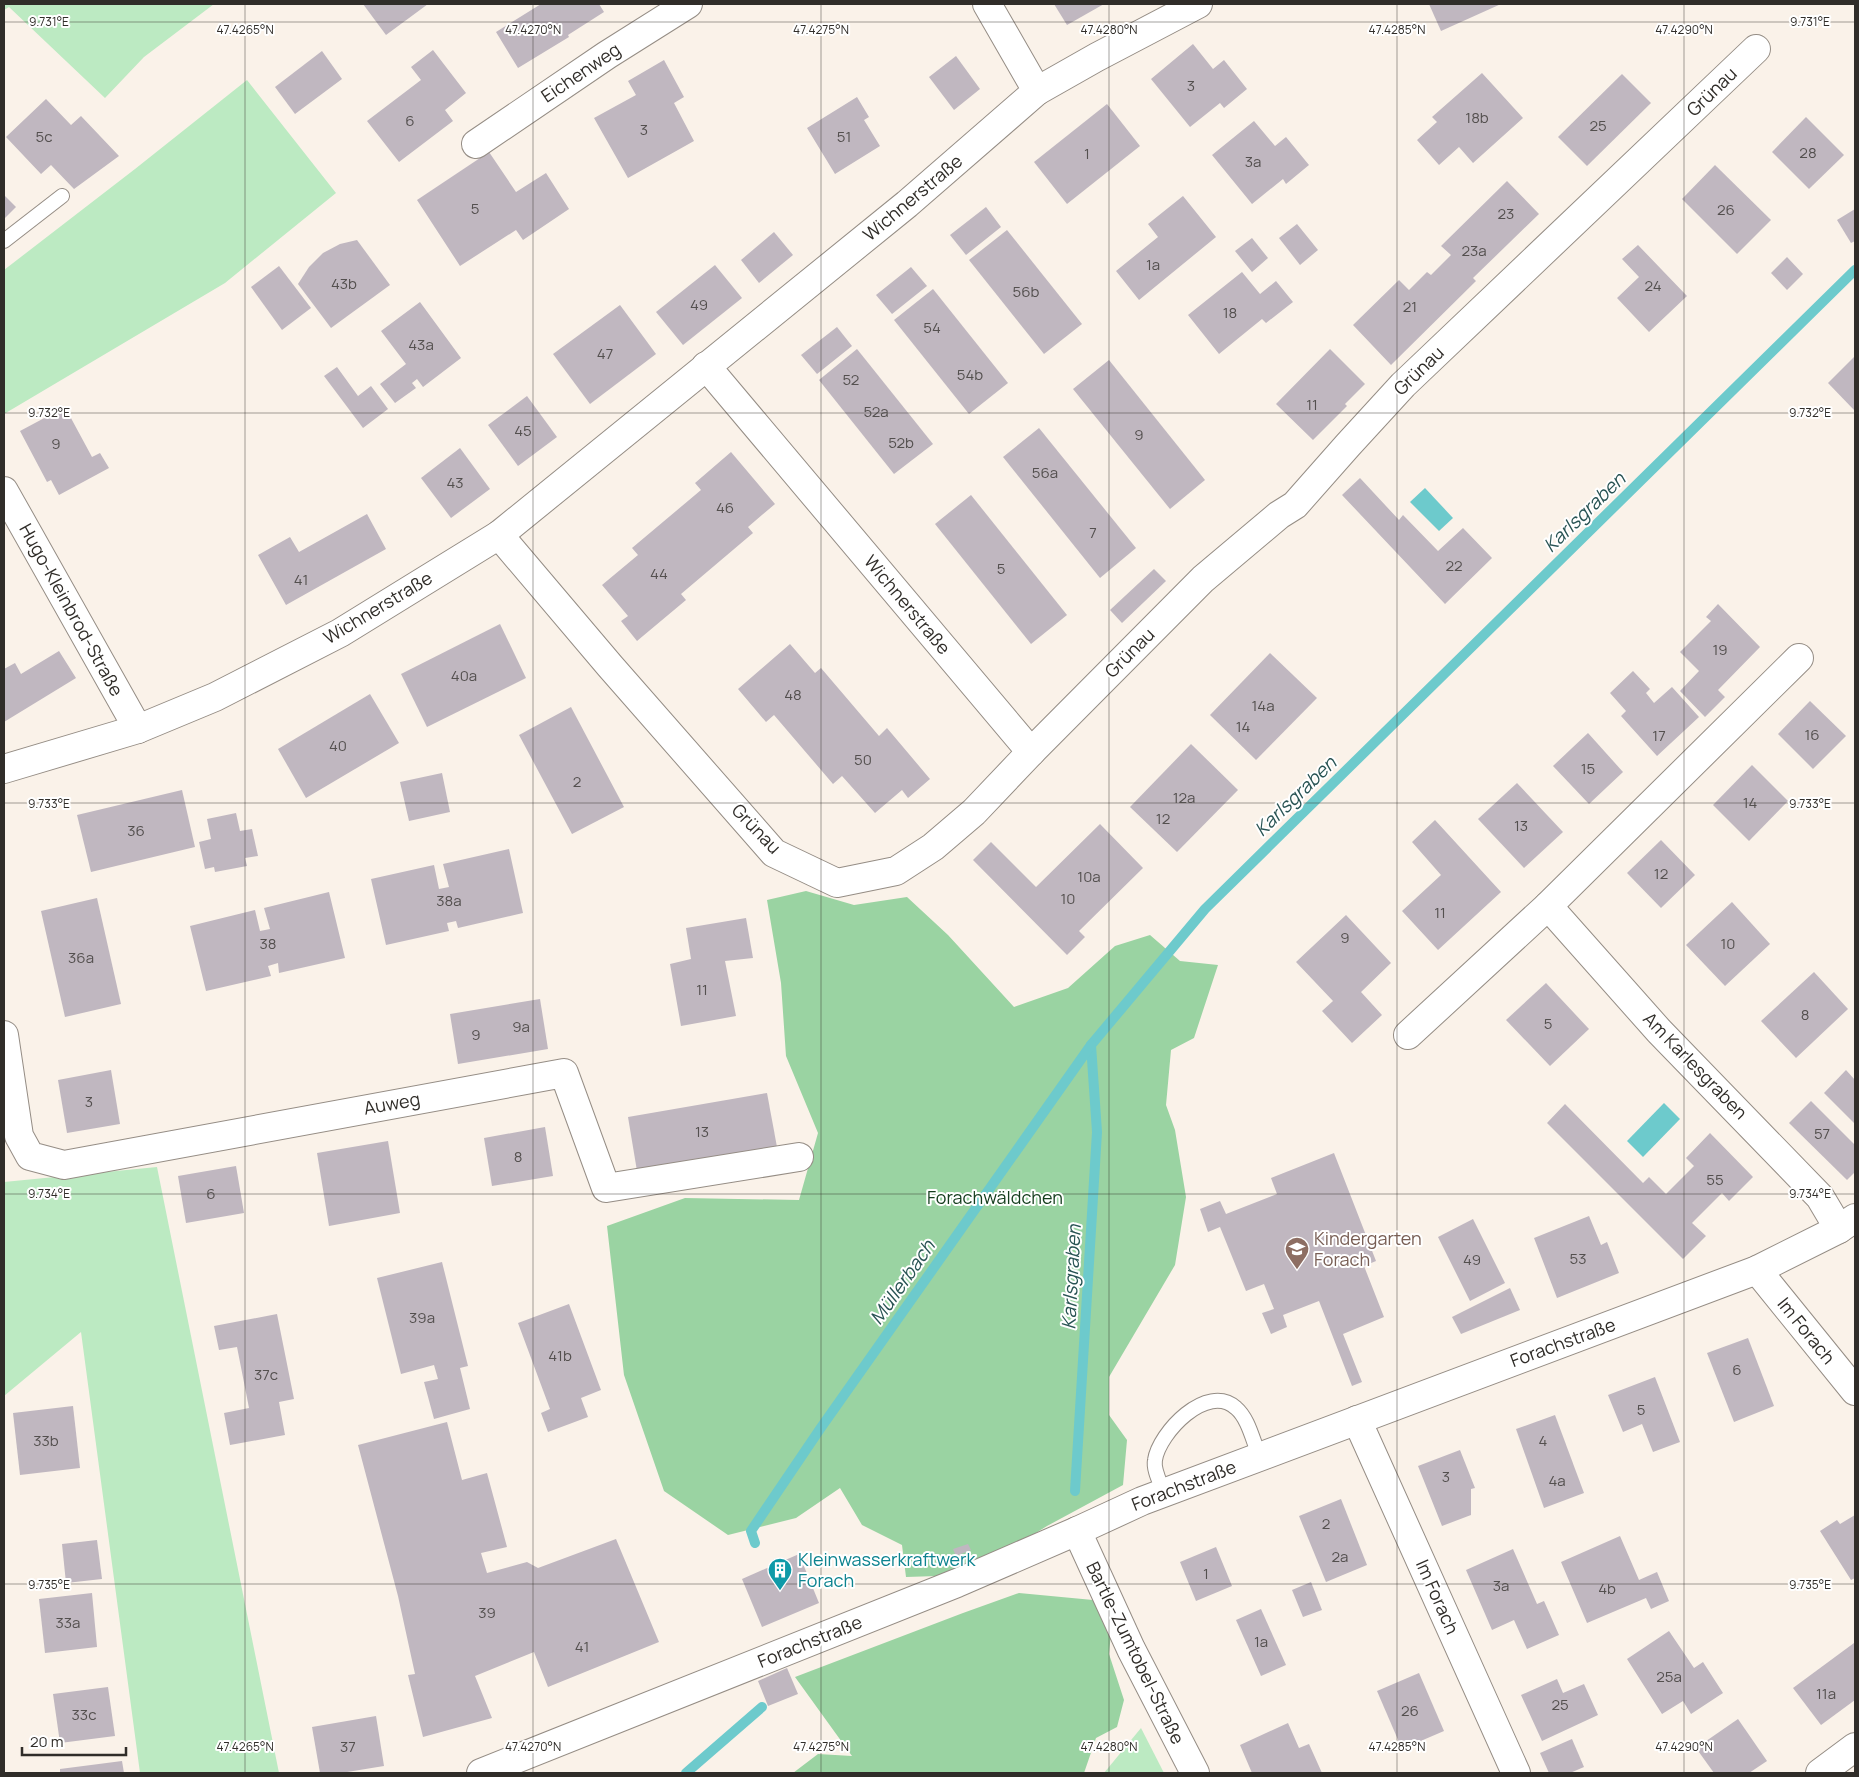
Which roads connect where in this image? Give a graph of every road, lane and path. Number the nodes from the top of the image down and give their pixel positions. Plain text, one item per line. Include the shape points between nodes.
1 (688, 4) edge
2 (986, 4) edge
3 (1198, 4) edge
4 (1756, 50) dead end
5 (1037, 91) junction
6 (476, 144) dead end
7 (62, 196) dead end
8 (4, 241) edge
9 (706, 366) junction
10 (4, 491) edge
11 (499, 535) junction
12 (1800, 658) dead end
13 (138, 729) junction
14 (1030, 752) junction
15 (4, 769) edge
16 (1548, 906) junction
17 (4, 1035) edge
18 (1408, 1035) dead end
19 (798, 1157) dead end
20 (1847, 1223) edge
21 (1758, 1270) junction
22 (1855, 1391) edge
23 (1357, 1420) junction
24 (1260, 1457) junction
25 (1164, 1494) junction
26 (1076, 1531) junction
27 (1855, 1747) edge
28 (520, 1766) edge
29 (481, 1773) edge
30 (1195, 1773) edge
31 (1516, 1773) edge
32 (1820, 1773) edge

1 - 6 street, Eichenweg
2 - 5 street
3 - 5 street, Wichnerstraße
4 - 14 street, Grünau via 1403,385 1295,505 1203,579
5 - 9 street, Wichnerstraße via 907,204
7 - 8 lane
9 - 11 street, Wichnerstraße
9 - 14 street, Wichnerstraße
10 - 13 street, Hugo-Kleinbrod-Straße
11 - 13 street, Wichnerstraße via 340,633 215,697
11 - 14 street, Grünau via 774,853 837,883 896,871 933,847 974,812
12 - 16 street
13 - 15 street, Wichnerstraße
16 - 18 street
16 - 20 street, Am Karlesgraben via 1659,1031
17 - 19 street, Auweg via 19,1136 30,1156 64,1165 564,1073 606,1188
20 - 21 street, Forachstraße
21 - 22 street, Im Forach
21 - 23 street, Forachstraße
23 - 24 street, Forachstraße
23 - 31 street, Im Forach
24 - 25 street, Forachstraße
24 - 25 lane via 1243,1416 1235,1408 1226,1402 1212,1400 1200,1404 1183,1416 1157,1450 1154,1463
25 - 26 street, Forachstraße
26 - 28 street, Forachstraße
26 - 30 street, Bartle-Zumtobel-Straße
27 - 32 street
28 - 29 street, Forachstraße

